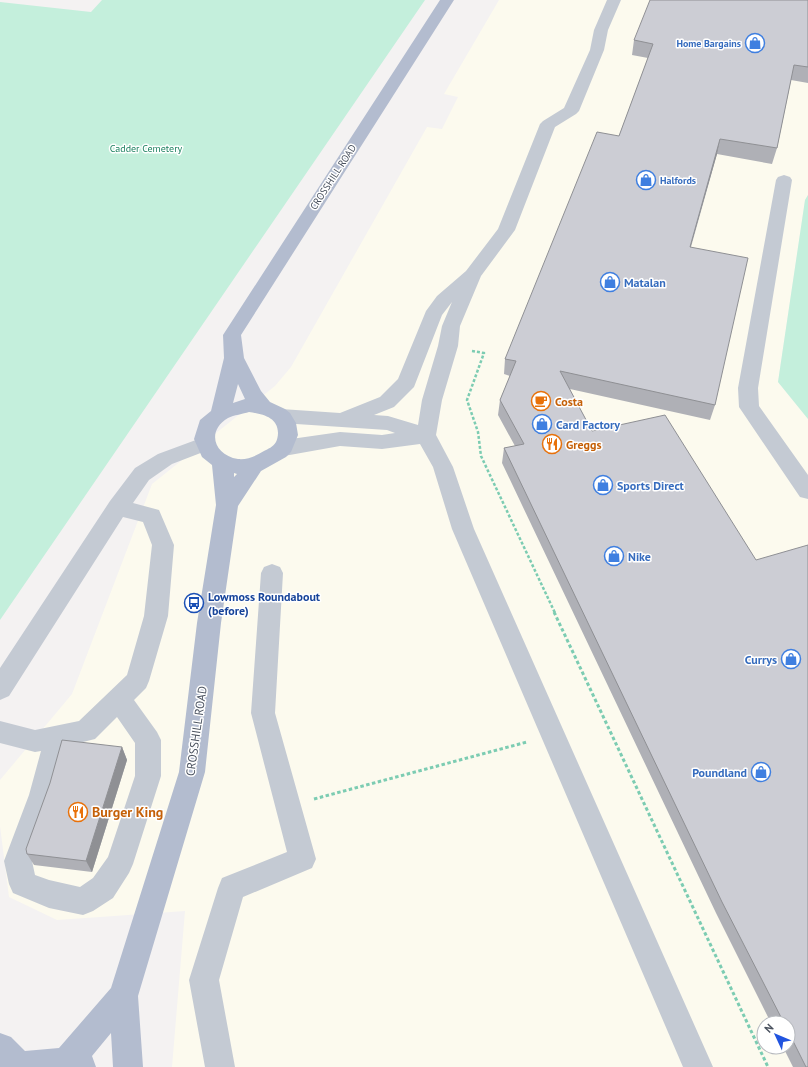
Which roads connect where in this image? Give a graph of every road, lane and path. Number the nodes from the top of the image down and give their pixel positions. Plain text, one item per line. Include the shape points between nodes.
1 (447, 0) edge
2 (614, 0) edge
3 (784, 180) dead end
4 (496, 245) junction
5 (472, 275) junction
6 (448, 346) junction
7 (234, 358) junction
8 (263, 406) junction
9 (221, 412) junction
10 (281, 416) junction
11 (342, 420) junction
12 (426, 435) junction
13 (204, 444) junction
14 (284, 448) junction
15 (222, 463) junction
16 (254, 465) junction
17 (808, 491) edge
18 (227, 505) junction
19 (118, 506) junction
20 (272, 573) dead end
21 (0, 689) edge
22 (119, 699) junction
23 (0, 732) edge
24 (553, 735) junction
25 (55, 738) junction
26 (288, 806) junction
27 (123, 996) junction
28 (0, 1048) edge
29 (74, 1064) edge
30 (21, 1067) edge
31 (128, 1067) edge
32 (220, 1067) edge
33 (698, 1067) edge
34 (768, 1067) edge

1 - 7 main road, CROSSHILL ROAD via 232,335
2 - 4 street via 601,30 597,50 571,111 548,124 506,230
3 - 17 street via 748,388 749,407
4 - 5 street
4 - 6 street via 496,259 464,330
5 - 6 street via 451,326
5 - 11 street via 443,300 433,315 407,382 387,402
6 - 12 street via 432,400
6 - 34 path via 484,353 467,400 478,432 481,456
7 - 8 main road, CROSSHILL ROAD via 253,395
7 - 9 main road, CROSSHILL ROAD
8 - 9 main road via 234,407
8 - 10 main road
9 - 13 main road via 210,421 204,432
10 - 11 street
10 - 14 main road via 288,431 288,440
11 - 12 street via 388,423
12 - 14 street via 382,442 340,439
12 - 24 street via 443,467 463,529
13 - 15 main road via 213,458
13 - 19 street via 165,459 142,474
14 - 16 main road via 271,459
15 - 16 main road
15 - 18 main road, CROSSHILL ROAD
16 - 18 main road, CROSSHILL ROAD
18 - 27 main road, CROSSHILL ROAD via 209,623 192,772
19 - 21 street
19 - 22 street via 151,516 163,545 156,616 137,681
20 - 26 street via 264,714
22 - 25 street via 86,731
22 - 25 street via 148,740 148,776 119,864 103,888 83,901 49,894 23,884 18,861 42,795 54,753
23 - 25 street via 35,741
24 - 26 path
24 - 33 street
26 - 32 street via 302,859 232,888 204,980
27 - 29 main road, CROSSHILL ROAD
27 - 31 main road, CROSSHILL ROAD
28 - 30 main road
29 - 30 main road

